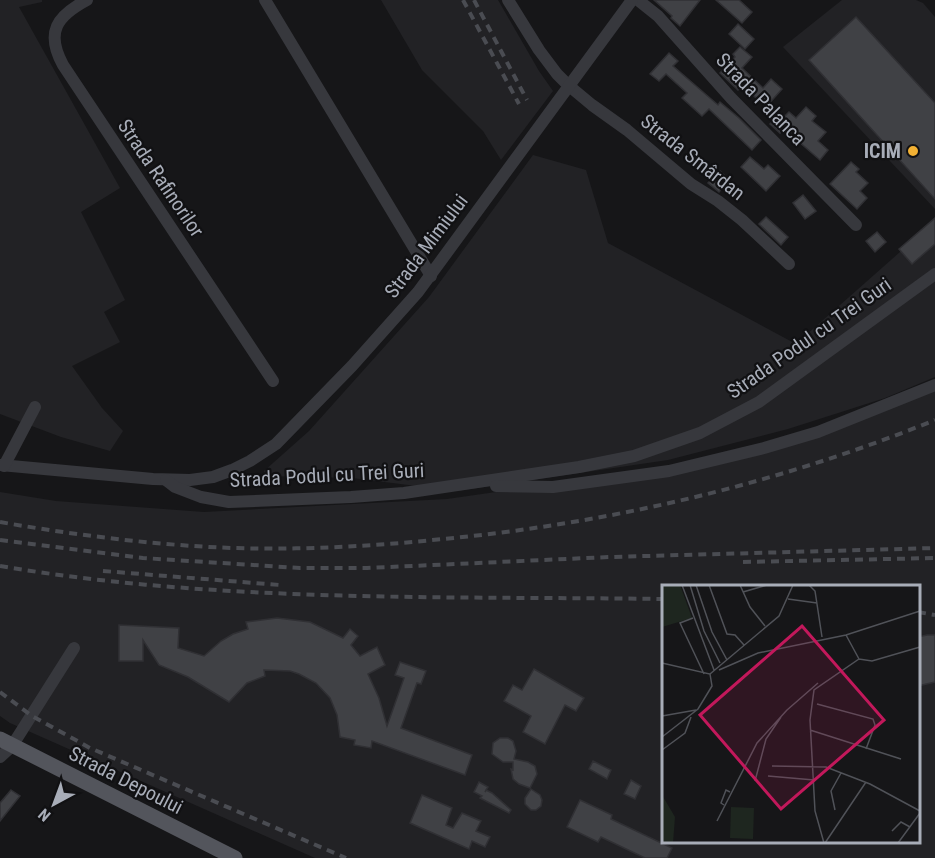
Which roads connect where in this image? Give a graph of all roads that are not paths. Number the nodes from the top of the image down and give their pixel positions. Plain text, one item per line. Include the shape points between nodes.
1 (87, 0) edge
2 (265, 0) edge
3 (508, 0) edge
4 (632, 0) edge
5 (638, 0) edge
6 (568, 85) junction
7 (856, 225) dead end
8 (789, 264) dead end
9 (935, 274) edge
10 (430, 276) junction
11 (273, 381) dead end
12 (935, 385) edge
13 (35, 407) dead end
14 (2, 465) edge
15 (165, 480) junction
16 (459, 485) junction
17 (74, 648) dead end
18 (6, 742) edge
19 (0, 757) edge
20 (218, 854) edge
21 (235, 858) edge

1 - 11 street, Strada Rafinorilor via 67,12 58,23 55,50
2 - 10 street
3 - 6 street, Strada Smârdan via 539,50
4 - 6 street, Strada Mimiului
5 - 7 street, Strada Palanca via 658,16 730,98
6 - 8 street, Strada Smârdan via 734,214
6 - 10 street, Strada Mimiului
9 - 16 street, Strada Podul cu Trei Guri via 759,402 700,433 634,456
10 - 15 street, Strada Mimiului via 384,332 282,439 250,461 213,477
12 - 16 street, Strada Podul cu Trei Guri via 818,432 669,471 553,486
13 - 14 street
14 - 15 street, Strada Mimiului
15 - 16 street, Strada Podul cu Trei Guri via 201,497 230,502 351,497
17 - 18 street
18 - 19 street
18 - 20 main road, Strada Depoului
20 - 21 main road, Strada Depoului

